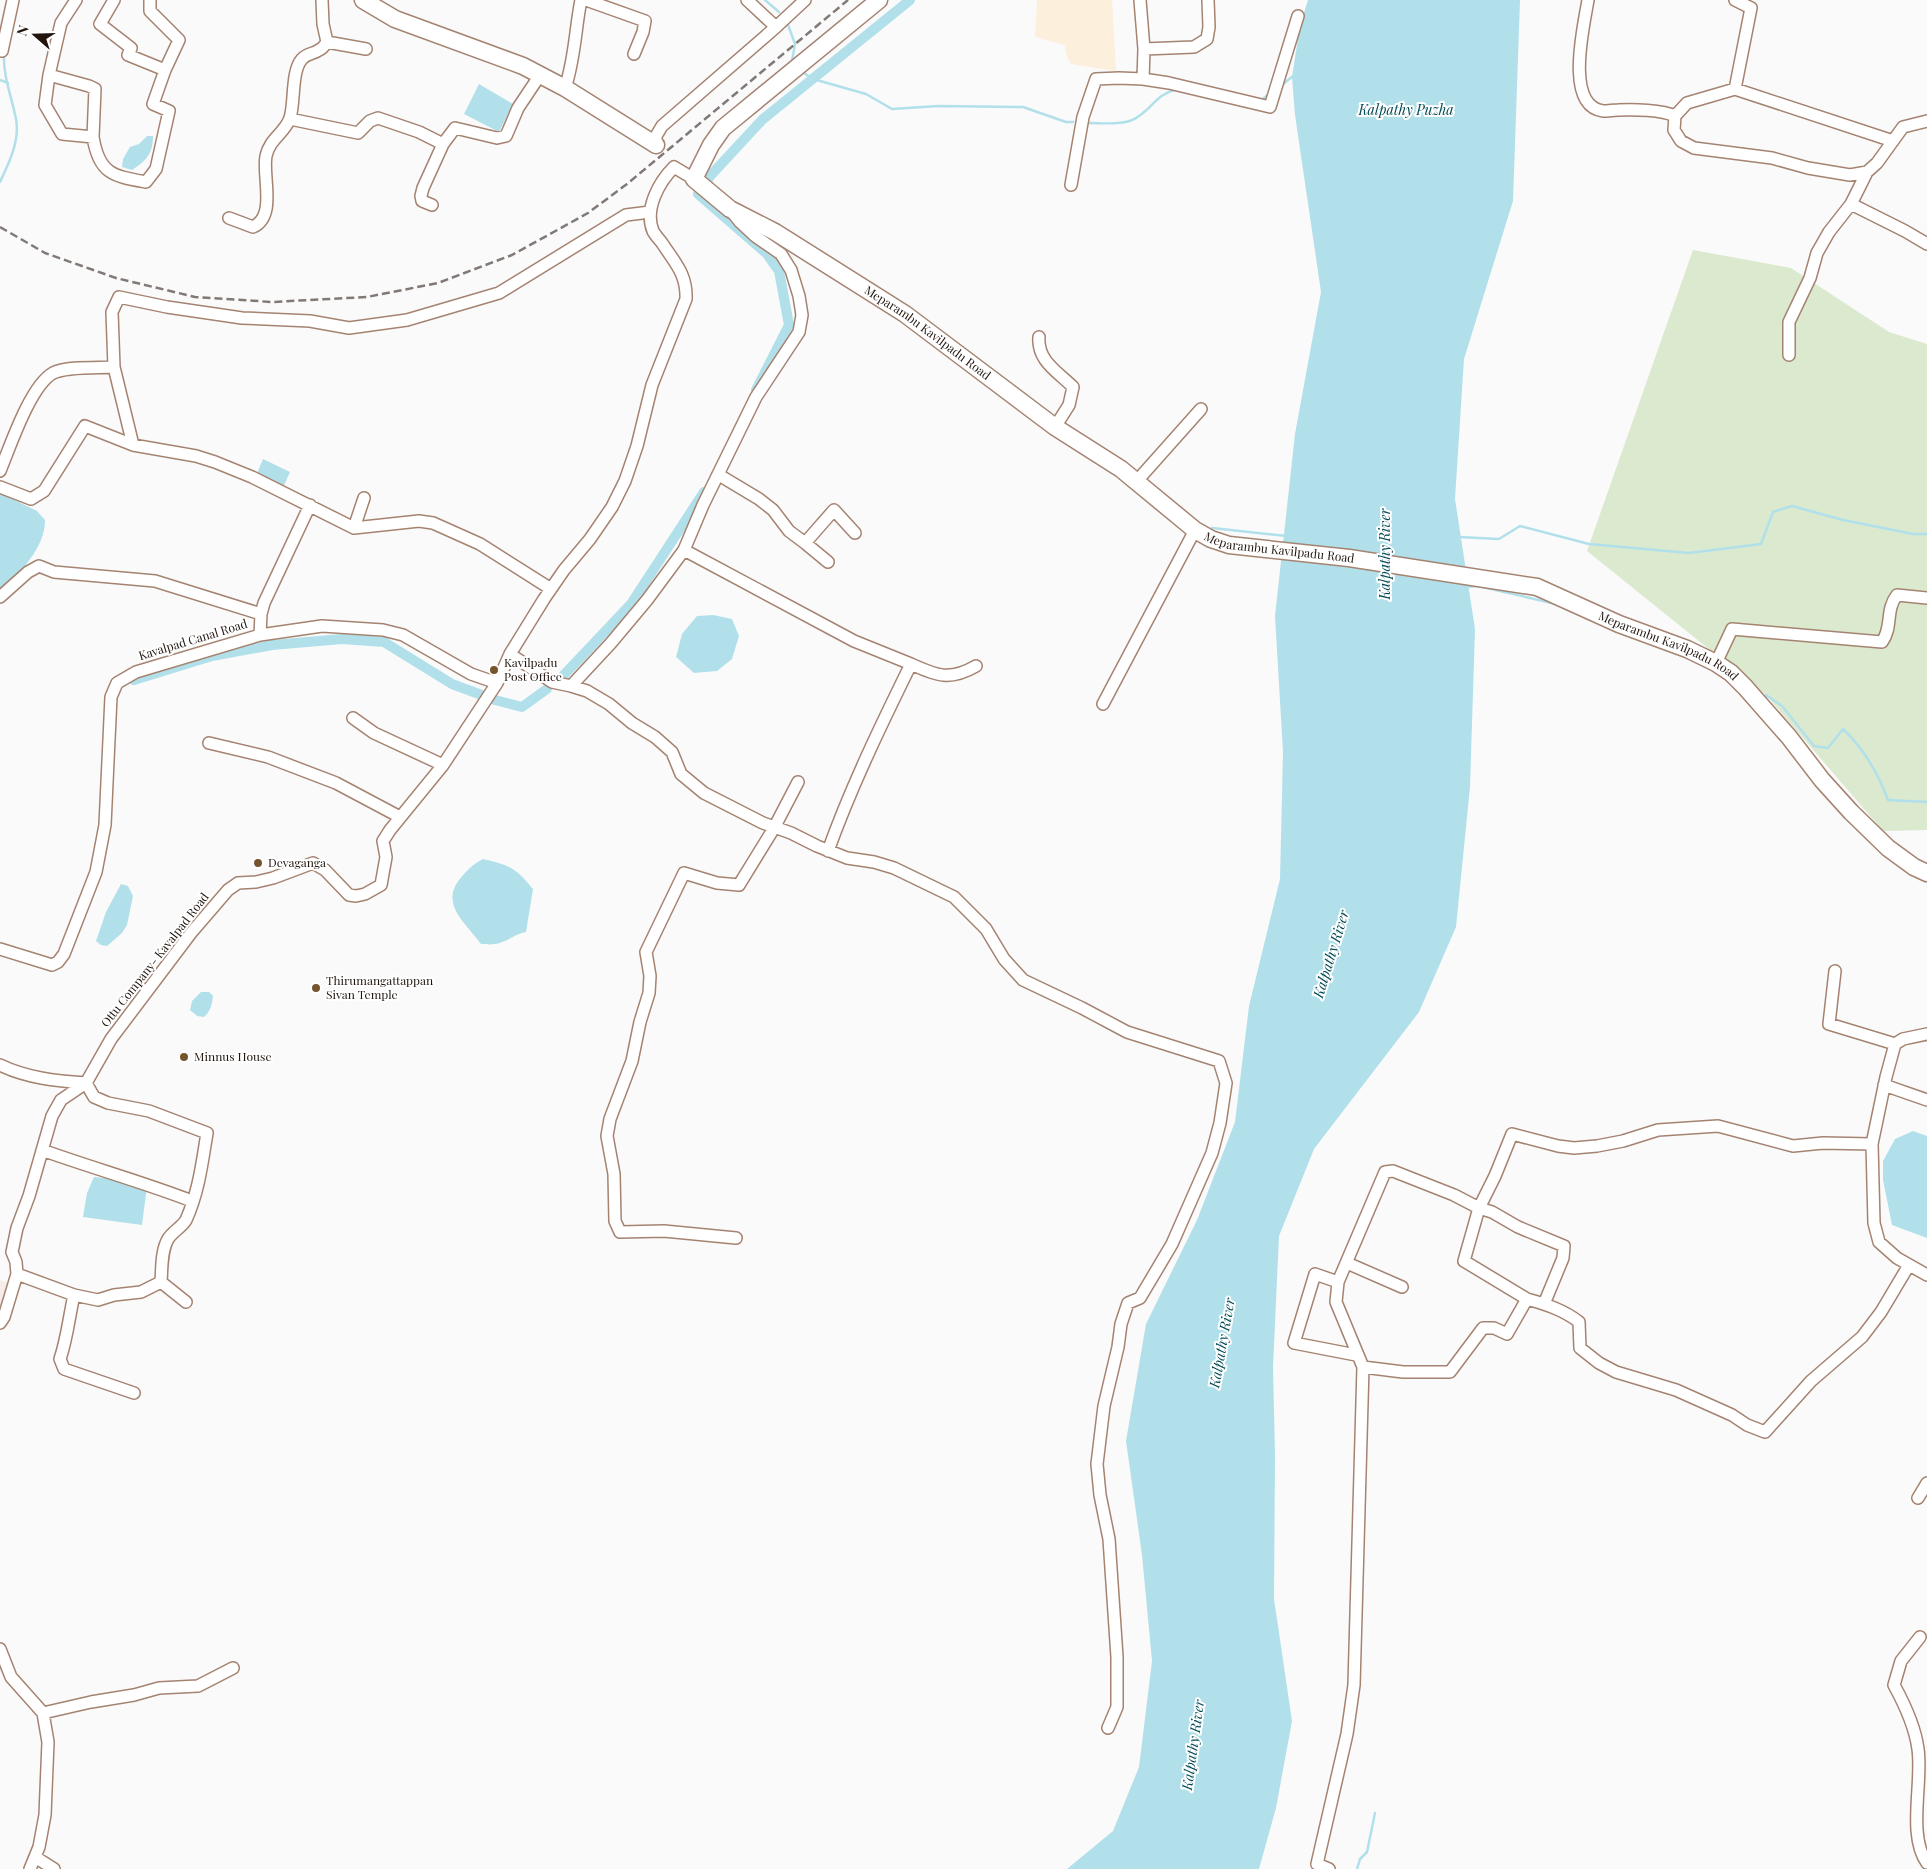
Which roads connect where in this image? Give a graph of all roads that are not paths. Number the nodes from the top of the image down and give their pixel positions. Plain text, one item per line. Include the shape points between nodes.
1 (12, 0) edge
2 (76, 0) edge
3 (114, 0) edge
4 (150, 0) edge
5 (322, 0) edge
6 (364, 0) edge
7 (581, 0) edge
8 (586, 0) edge
9 (746, 0) edge
10 (805, 0) edge
11 (878, 0) edge
12 (1140, 0) edge
13 (1208, 0) edge
14 (1588, 0) edge
15 (1735, 0) edge
16 (1298, 16) dead end
17 (776, 27) junction
18 (328, 42) junction
19 (366, 48) dead end
20 (1144, 49) junction
21 (0, 50) edge
22 (634, 54) dead end
23 (165, 70) junction
24 (49, 75) junction
25 (540, 75) junction
26 (1143, 79) junction
27 (565, 88) junction
28 (1735, 89) junction
29 (1675, 116) junction
30 (290, 118) junction
31 (1927, 122) edge
32 (93, 137) junction
33 (1893, 141) junction
34 (443, 144) junction
35 (656, 145) joint
36 (1867, 172) junction
37 (694, 179) junction
38 (1071, 185) dead end
39 (1851, 204) junction
40 (432, 205) dead end
41 (730, 209) junction
42 (650, 212) junction
43 (229, 218) dead end
44 (1927, 244) edge
45 (1039, 337) dead end
46 (1788, 355) dead end
47 (114, 368) junction
48 (1202, 409) dead end
49 (1055, 427) junction
50 (133, 445) junction
51 (0, 471) edge
52 (719, 475) junction
53 (1136, 482) junction
54 (0, 487) edge
55 (364, 498) dead end
56 (310, 505) junction
57 (354, 528) junction
58 (1195, 530) junction
59 (855, 534) dead end
60 (805, 543) junction
61 (684, 550) junction
62 (828, 562) dead end
63 (551, 589) junction
64 (0, 597) edge
65 (1927, 598) edge
66 (261, 614) junction
67 (260, 635) junction
68 (510, 654) junction
69 (1716, 663) junction
70 (911, 664) junction
71 (976, 666) dead end
72 (497, 683) junction
73 (571, 686) junction
74 (1103, 704) dead end
75 (353, 718) dead end
76 (208, 743) dead end
77 (443, 764) junction
78 (798, 782) dead end
79 (400, 817) junction
80 (774, 828) junction
81 (828, 851) junction
82 (1927, 873) edge
83 (0, 949) edge
84 (1835, 971) dead end
85 (1927, 1034) edge
86 (1895, 1044) junction
87 (0, 1065) edge
88 (86, 1083) junction
89 (1884, 1085) junction
90 (1927, 1100) edge
91 (1872, 1144) junction
92 (42, 1150) junction
93 (192, 1201) junction
94 (1479, 1208) junction
95 (736, 1238) dead end
96 (1347, 1263) junction
97 (1908, 1265) junction
98 (17, 1274) junction
99 (1927, 1275) edge
100 (161, 1282) junction
101 (1338, 1282) junction
102 (1402, 1287) dead end
103 (74, 1295) junction
104 (1527, 1299) junction
105 (186, 1302) dead end
106 (1544, 1304) junction
107 (0, 1323) edge
108 (1356, 1355) junction
109 (1363, 1367) junction
110 (134, 1393) dead end
111 (1927, 1483) edge
112 (1918, 1498) dead end
113 (1920, 1636) dead end
114 (0, 1649) edge
115 (233, 1668) dead end
116 (43, 1713) junction
117 (1108, 1728) dead end
118 (35, 1857) junction
119 (1927, 1863) edge
120 (30, 1869) edge
121 (54, 1869) edge
122 (1329, 1869) edge

1 - 21 street
2 - 24 street via 61,23
3 - 23 street via 100,24 131,48 128,55
4 - 23 street via 150,10 179,40
5 - 18 street
6 - 25 main road via 395,19
7 - 27 street via 575,50
8 - 22 street via 645,21
9 - 17 street
10 - 17 street
11 - 37 main road via 723,128
12 - 20 street
13 - 20 street via 1206,38 1194,47
14 - 29 street via 1582,33 1580,90 1592,107 1603,111 1667,112
15 - 28 street via 1751,8
16 - 26 street via 1270,107
17 - 35 street via 662,126 656,136
18 - 19 street
18 - 30 street via 302,59
20 - 26 street
23 - 32 street via 153,104 169,111 156,168 146,182 118,177 103,167
24 - 32 street via 46,105 62,134
24 - 32 street via 94,90
25 - 27 main road
25 - 34 street via 518,108 506,136 497,138 454,128
26 - 38 street via 1096,79 1083,117
27 - 35 main road
28 - 29 street via 1687,103
28 - 33 street
29 - 36 street via 1674,130 1680,141 1694,148 1772,158 1850,175
30 - 34 street via 358,133 378,118
30 - 43 street via 266,155 267,202 260,222 253,227
31 - 33 street via 1903,128
33 - 36 street
34 - 40 street via 421,196 422,201
36 - 39 street
37 - 41 main road, Meparambu Kavilpadu Road
37 - 42 street, Meparambu Kavilpadu Road via 674,167 665,176
39 - 44 street
39 - 46 street via 1817,254 1810,278 1789,322
41 - 49 main road, Meparambu Kavilpadu Road via 775,232 897,309
41 - 52 street via 755,236 781,254 791,270 802,315 799,332 756,397
42 - 47 street via 626,216 499,294 407,320 349,328 310,321 242,318 119,297 112,312
42 - 63 street, Ottu Company- Kavalpad Road via 653,230 679,267 687,285 686,299 652,385 625,482 590,539
45 - 49 street via 1038,347 1045,362 1073,388 1069,405
47 - 50 street
47 - 51 street via 53,373 30,401
48 - 53 street
49 - 53 main road, Meparambu Kavilpadu Road
50 - 54 street via 85,426 44,491 31,499
50 - 56 street via 215,462
52 - 60 street via 773,510 789,531
52 - 61 street
53 - 58 main road, Meparambu Kavilpadu Road
55 - 57 street
56 - 57 street
56 - 66 street
57 - 63 street via 419,520 433,523 480,544
58 - 69 main road, Meparambu Kavilpadu Road via 1229,545 1349,558 1537,587
58 - 74 street
59 - 60 street via 834,510
60 - 62 street
61 - 70 street via 854,641
61 - 73 street via 647,600
63 - 68 street, Ottu Company- Kavalpad Road
64 - 66 street via 39,566 54,572 155,581
65 - 69 street via 1897,596 1890,604 1887,635 1882,642 1732,629
66 - 67 street
67 - 72 street, Kavalpad Canal Road via 322,626 383,630 403,635 471,674
67 - 83 street, Kavalpad Canal Road via 136,672 118,683 111,697 105,825 96,872 64,954 52,965
68 - 72 street, Ottu Company- Kavalpad Road
68 - 73 street via 552,682
69 - 82 main road, Meparambu Kavilpadu Road via 1745,687 1851,812 1888,848
70 - 71 street via 949,677
70 - 81 street via 875,737
72 - 77 street, Ottu Company- Kavalpad Road
73 - 80 street via 609,704 655,736 672,752 681,774 704,793
75 - 77 street via 374,733
76 - 79 street via 268,757 336,783
77 - 79 street, Ottu Company- Kavalpad Road
78 - 80 street
79 - 88 street, Ottu Company- Kavalpad Road via 383,840 386,857 381,884 365,894 349,895 325,870 313,863 273,878 238,883 228,890 191,933 111,1040
80 - 81 street
80 - 95 street via 739,885 717,883 684,873 646,952 650,993 632,1061 606,1136 614,1174 615,1221 620,1232 664,1231
81 - 117 street via 894,868 954,897 986,929 1004,959 1023,980 1127,1032 1219,1061 1226,1083 1212,1153 1172,1244 1140,1298 1128,1303 1120,1324 1104,1406 1097,1464 1109,1539 1117,1657 1117,1706
84 - 86 street via 1829,1024
85 - 86 street
86 - 89 street
87 - 88 street via 17,1073 45,1079
88 - 92 street, Ottu Company- Kavalpad Road via 61,1100 52,1116
88 - 93 street via 94,1097 108,1103 150,1111 207,1132 199,1187
89 - 90 street
89 - 91 street
91 - 94 street via 1793,1146 1718,1126 1658,1130 1623,1141 1574,1148 1512,1134
91 - 97 street via 1874,1223 1879,1242
92 - 93 street
92 - 98 street, Ottu Company- Kavalpad Road via 12,1252
93 - 100 street via 186,1222 168,1240 162,1260
94 - 96 street via 1393,1170 1384,1172
94 - 104 street via 1464,1261
94 - 106 street via 1564,1246 1564,1258
96 - 101 street
96 - 102 street
97 - 99 street
97 - 106 street via 1881,1312 1862,1337 1811,1381 1765,1432 1676,1390 1616,1372 1599,1363 1580,1348 1579,1322
98 - 103 street
98 - 107 street, Ottu Company- Kavalpad Road
100 - 103 street via 141,1292 98,1300
100 - 105 street
101 - 108 street via 1336,1302
101 - 108 street via 1315,1274 1294,1344
103 - 110 street via 60,1359 64,1369
104 - 106 street
104 - 109 street via 1507,1334 1494,1328 1483,1328 1450,1372 1403,1372
108 - 109 street
109 - 122 street via 1354,1685 1348,1734 1317,1864
111 - 112 street
113 - 119 street via 1900,1661 1894,1685 1908,1711 1918,1749 1916,1809 1921,1854
114 - 116 street via 11,1677
115 - 116 street via 198,1686 159,1688
116 - 118 street via 48,1742 45,1815
118 - 120 street
118 - 121 street

